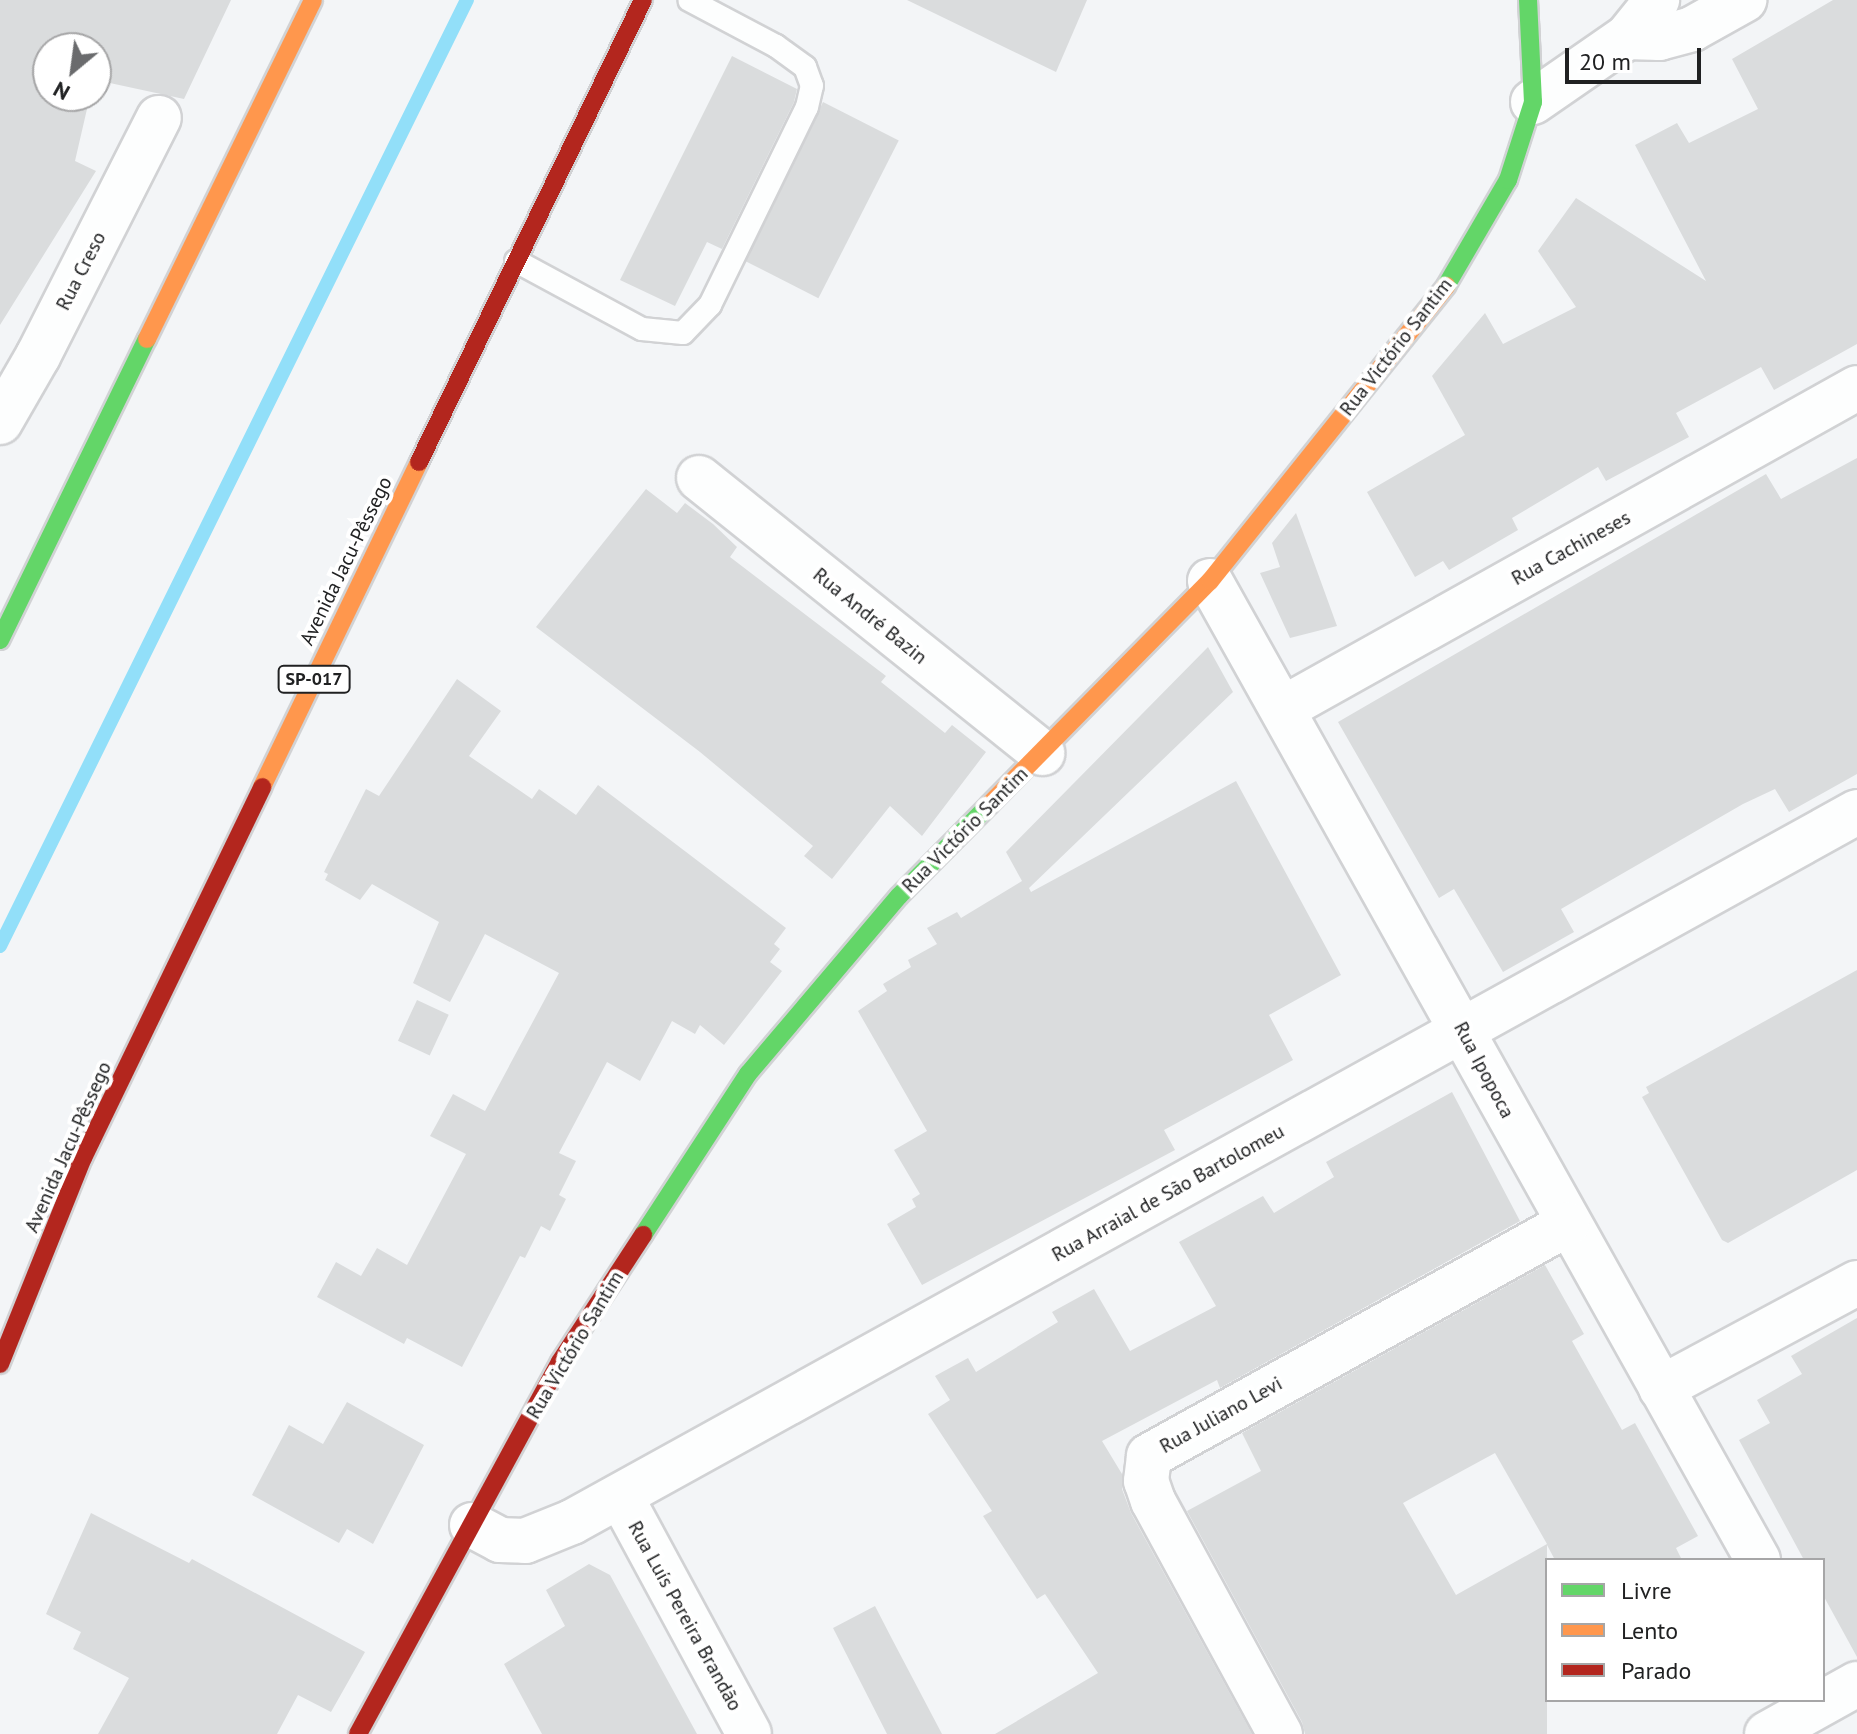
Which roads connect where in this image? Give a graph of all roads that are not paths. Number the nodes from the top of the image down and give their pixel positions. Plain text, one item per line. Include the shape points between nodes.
1 (313, 0) edge
2 (643, 0) edge
3 (689, 0) edge
4 (1528, 0) edge
5 (1657, 0) edge
6 (1744, 0) edge
7 (1627, 37) junction
8 (1533, 102) junction
9 (159, 118) dead end
10 (516, 261) junction
11 (1857, 388) edge
12 (0, 422) edge
13 (699, 478) dead end
14 (1210, 581) junction
15 (0, 640) edge
16 (1284, 708) junction
17 (1042, 753) junction
18 (1857, 812) edge
19 (1462, 1030) junction
20 (1567, 1224) junction
21 (1857, 1283) edge
22 (0, 1364) edge
23 (1661, 1388) junction
24 (621, 1497) junction
25 (472, 1525) junction
26 (1757, 1558) edge
27 (1813, 1702) edge
28 (358, 1734) edge
29 (749, 1734) edge
30 (1280, 1734) edge
31 (1767, 1734) edge

1 - 15 main road
2 - 10 main road, Avenida Jacu-Pêssego / SP-017
3 - 10 lane via 776,46 805,67 812,86 807,107 710,305 683,333 642,329
4 - 8 main road
5 - 7 street
6 - 7 street via 1692,29 1659,38
7 - 8 street
8 - 14 main road, Rua Victório Santim via 1508,180 1448,283
9 - 12 street, Rua Creso
10 - 22 main road, Avenida Jacu-Pêssego / SP-017 via 83,1158
11 - 16 street, Rua Cachineses
13 - 17 street, Rua André Bazin
14 - 16 street, Rua Ipopoca
14 - 17 main road, Rua Victório Santim
16 - 19 street, Rua Ipopoca
17 - 25 main road, Rua Victório Santim via 899,896 748,1074 560,1362
18 - 19 street, Rua Arraial de São Bartolomeu
19 - 20 street, Rua Ipopoca
19 - 24 street, Rua Arraial de São Bartolomeu
20 - 23 street, Rua Ipopoca
20 - 30 street, Rua Juliano Levi via 1149,1456 1146,1481 1153,1501
21 - 23 street
23 - 26 street, Rua Ipopoca
24 - 25 street, Rua Arraial de São Bartolomeu via 525,1541 500,1540
24 - 29 street, Rua Luís Pereira Brandão
25 - 28 main road, Rua Victório Santim
27 - 31 street

